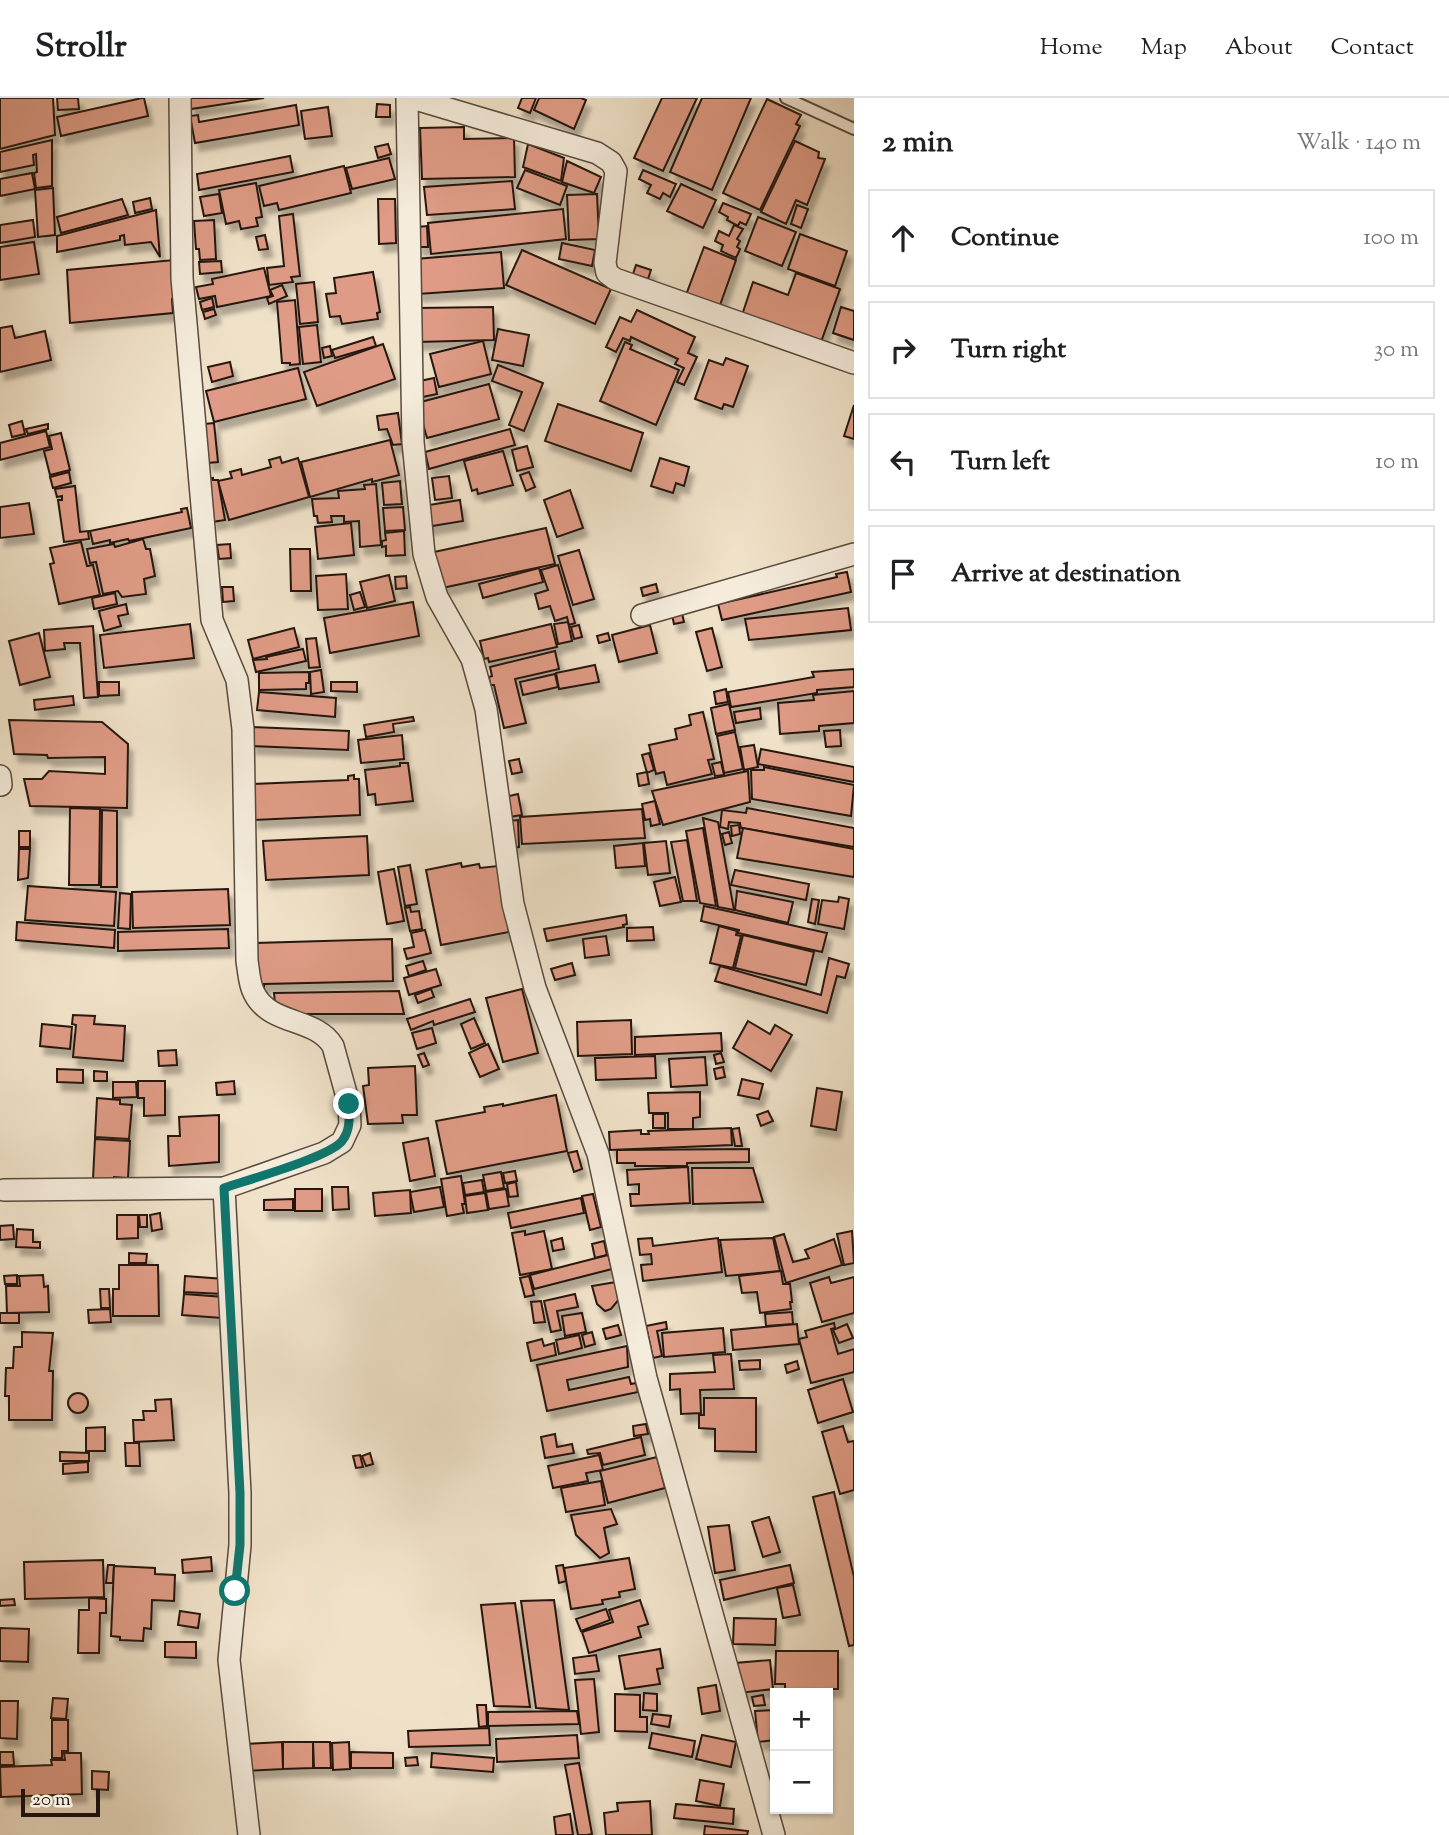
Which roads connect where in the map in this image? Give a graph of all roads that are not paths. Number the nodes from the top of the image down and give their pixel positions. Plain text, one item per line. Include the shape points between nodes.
1 (180, 98) edge
2 (409, 98) edge
3 (786, 98) edge
4 (854, 129) edge
5 (854, 363) edge
6 (854, 554) edge
7 (642, 615) dead end
8 (224, 1188) junction
9 (4, 1190) dead end
10 (248, 1835) edge
11 (774, 1835) edge

1 - 8 street via 182,278 212,620 237,680 243,729 247,961 253,991 270,1013 329,1039 349,1104 349,1125 342,1142 324,1153
2 - 5 street via 597,153 611,162 615,171 605,263 607,273 615,279
2 - 11 street via 412,442 424,554 437,597 472,659 486,709 513,904 534,988 598,1154 646,1378
3 - 4 lane
6 - 7 street
8 - 9 street
8 - 10 street via 240,1493 229,1660

